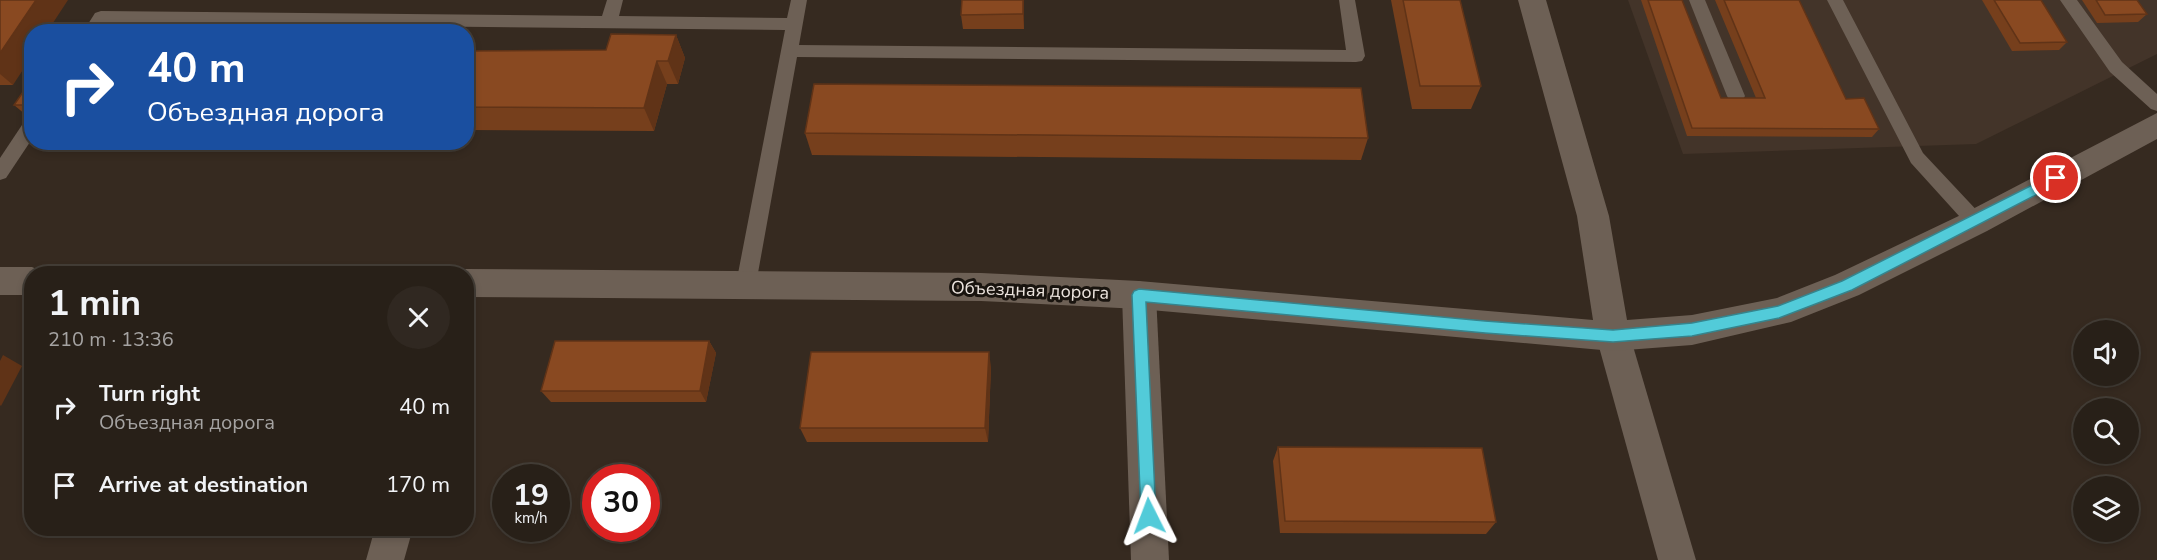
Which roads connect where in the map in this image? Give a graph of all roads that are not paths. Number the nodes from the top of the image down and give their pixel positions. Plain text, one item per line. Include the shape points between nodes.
1 (615, 0) edge
2 (799, 0) edge
3 (1347, 0) edge
4 (1532, 0) edge
5 (1697, 0) edge
6 (1835, 0) edge
7 (2068, 0) edge
8 (609, 22) junction
9 (96, 24) edge
10 (795, 24) junction
11 (790, 51) junction
12 (1736, 96) edge
13 (2157, 104) edge
14 (2157, 125) edge
15 (24, 136) edge
16 (0, 173) edge
17 (1976, 222) junction
18 (0, 281) edge
19 (24, 281) edge
20 (746, 284) junction
21 (474, 288) edge
22 (1139, 295) junction
23 (1613, 336) junction
24 (392, 536) edge
25 (384, 560) edge
26 (1150, 560) edge
27 (1677, 560) edge

1 - 8 lane
2 - 10 lane
3 - 11 lane via 1356,56
4 - 23 main road via 1593,216
5 - 12 lane
6 - 17 lane via 1917,158
7 - 13 lane via 2116,68
8 - 9 lane via 101,17
8 - 10 lane
10 - 11 lane
11 - 20 lane
14 - 17 main road, Объездная дорога
15 - 16 lane
17 - 23 main road, Объездная дорога via 1847,285 1779,312 1692,330
18 - 19 main road
20 - 21 main road, Объездная дорога
20 - 22 main road, Объездная дорога via 981,287
22 - 23 main road, Объездная дорога
22 - 26 main road
23 - 27 main road
24 - 25 main road

